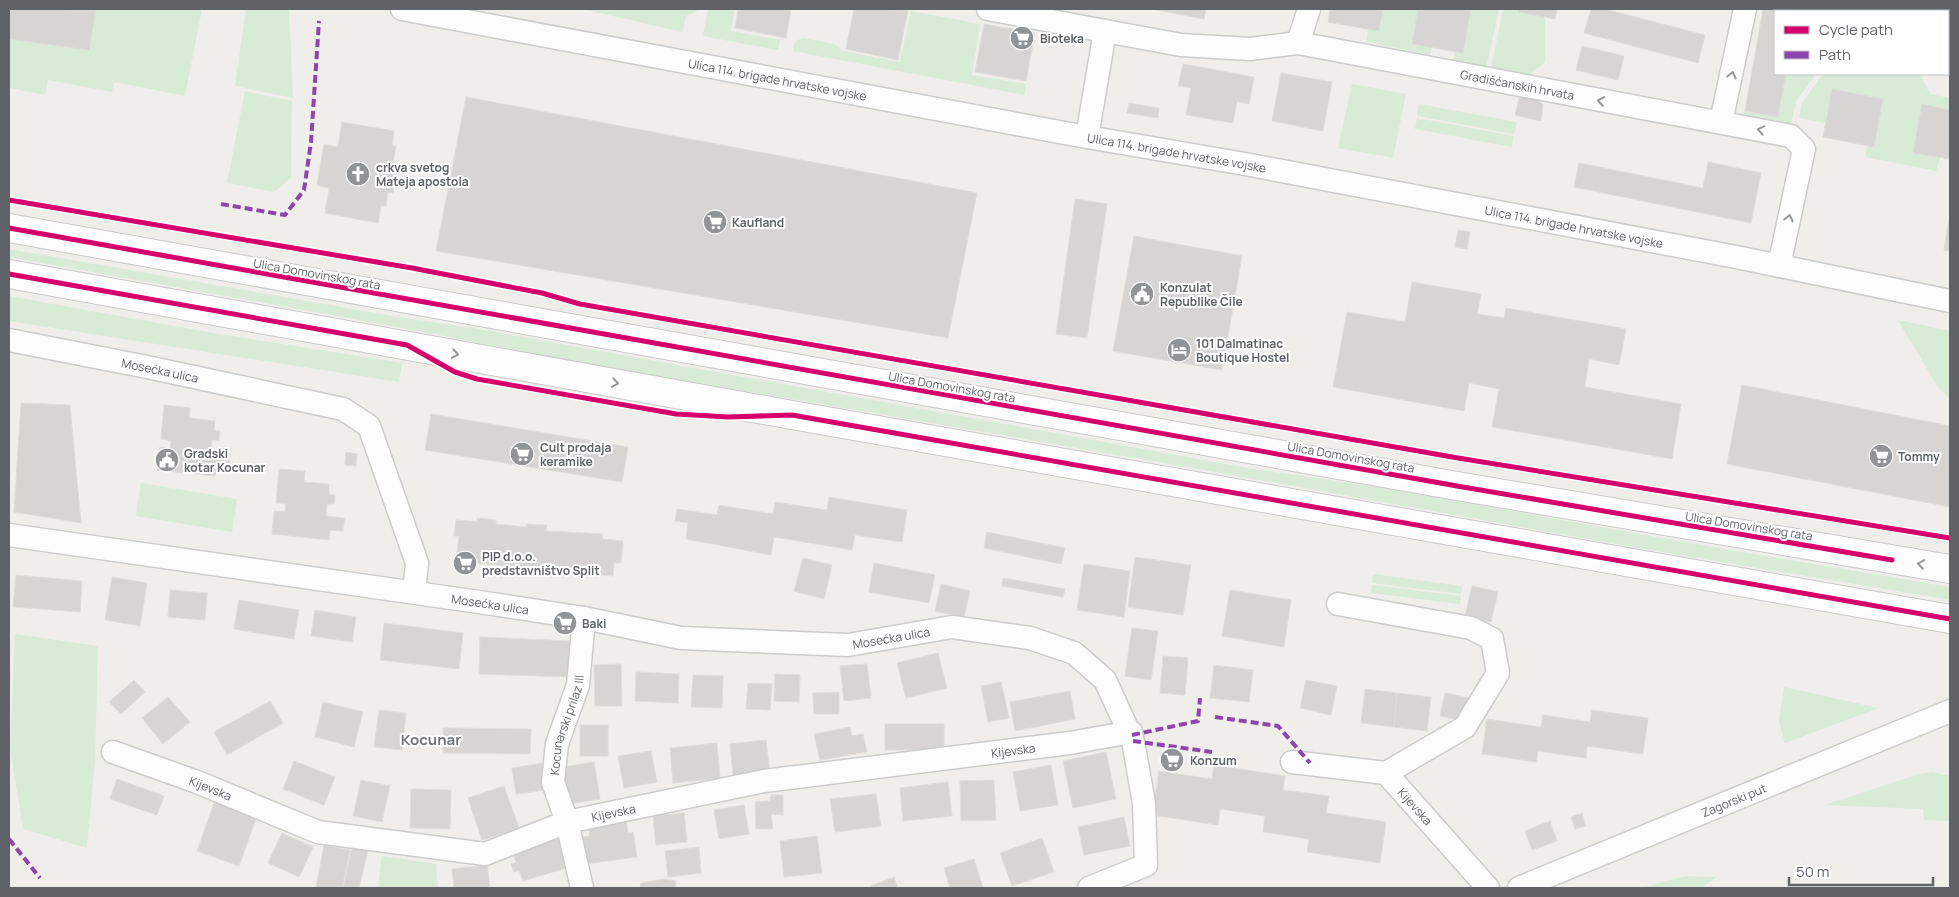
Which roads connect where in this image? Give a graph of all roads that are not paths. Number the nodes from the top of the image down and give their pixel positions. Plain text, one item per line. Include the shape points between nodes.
1 (402, 9) edge
2 (988, 9) edge
3 (1309, 9) edge
4 (1746, 9) edge
5 (1105, 31) junction
6 (1298, 43) junction
7 (1721, 122) junction
8 (1087, 137) junction
9 (9, 228) edge
10 (1779, 266) junction
11 (9, 274) edge
12 (1950, 301) edge
13 (9, 340) edge
14 (9, 535) edge
15 (1950, 569) edge
16 (414, 592) junction
17 (1338, 604) dead end
18 (584, 618) junction
19 (1950, 619) edge
20 (1950, 711) edge
21 (1131, 732) junction
22 (113, 752) dead end
23 (1292, 762) dead end
24 (1386, 773) junction
25 (567, 822) junction
26 (582, 888) edge
27 (1088, 888) edge
28 (1488, 888) edge
29 (1519, 888) edge

1 - 8 street, Ulica 114. brigade hrvatske vojske
2 - 5 street, Gradišćanskih hrvata
3 - 6 street
7 -> 4 street
5 - 6 street, Gradišćanskih hrvata via 1181,45 1250,49
5 - 8 street
7 -> 6 street, Gradišćanskih hrvata
10 -> 7 street, Gradišćanskih hrvata via 1804,149 1791,136
8 - 10 street, Ulica 114. brigade hrvatske vojske
15 -> 9 main road, Ulica Domovinskog rata via 1486,491
10 - 12 street, Ulica 114. brigade hrvatske vojske
11 -> 19 main road
13 - 16 street, Mosećka ulica via 343,409 369,426 417,563
14 - 16 street, Mosećka ulica
16 - 18 street, Mosećka ulica
17 - 24 street via 1471,628 1492,639 1498,673 1465,727
18 - 21 street, Mosećka ulica via 681,638 848,645 952,628 1030,638 1074,653 1105,680
18 - 25 street, Kocunarski prilaz III via 578,685 557,744 553,782
20 - 29 street, Zagorski put
21 - 25 street, Kijevska via 1070,743 764,781
21 - 27 street, Mosećka ulica via 1144,803 1146,865
22 - 25 street, Kijevska via 197,782 318,832 485,854
23 - 24 street
24 - 28 street, Kijevska
25 - 26 street, Kocunarski prilaz III

